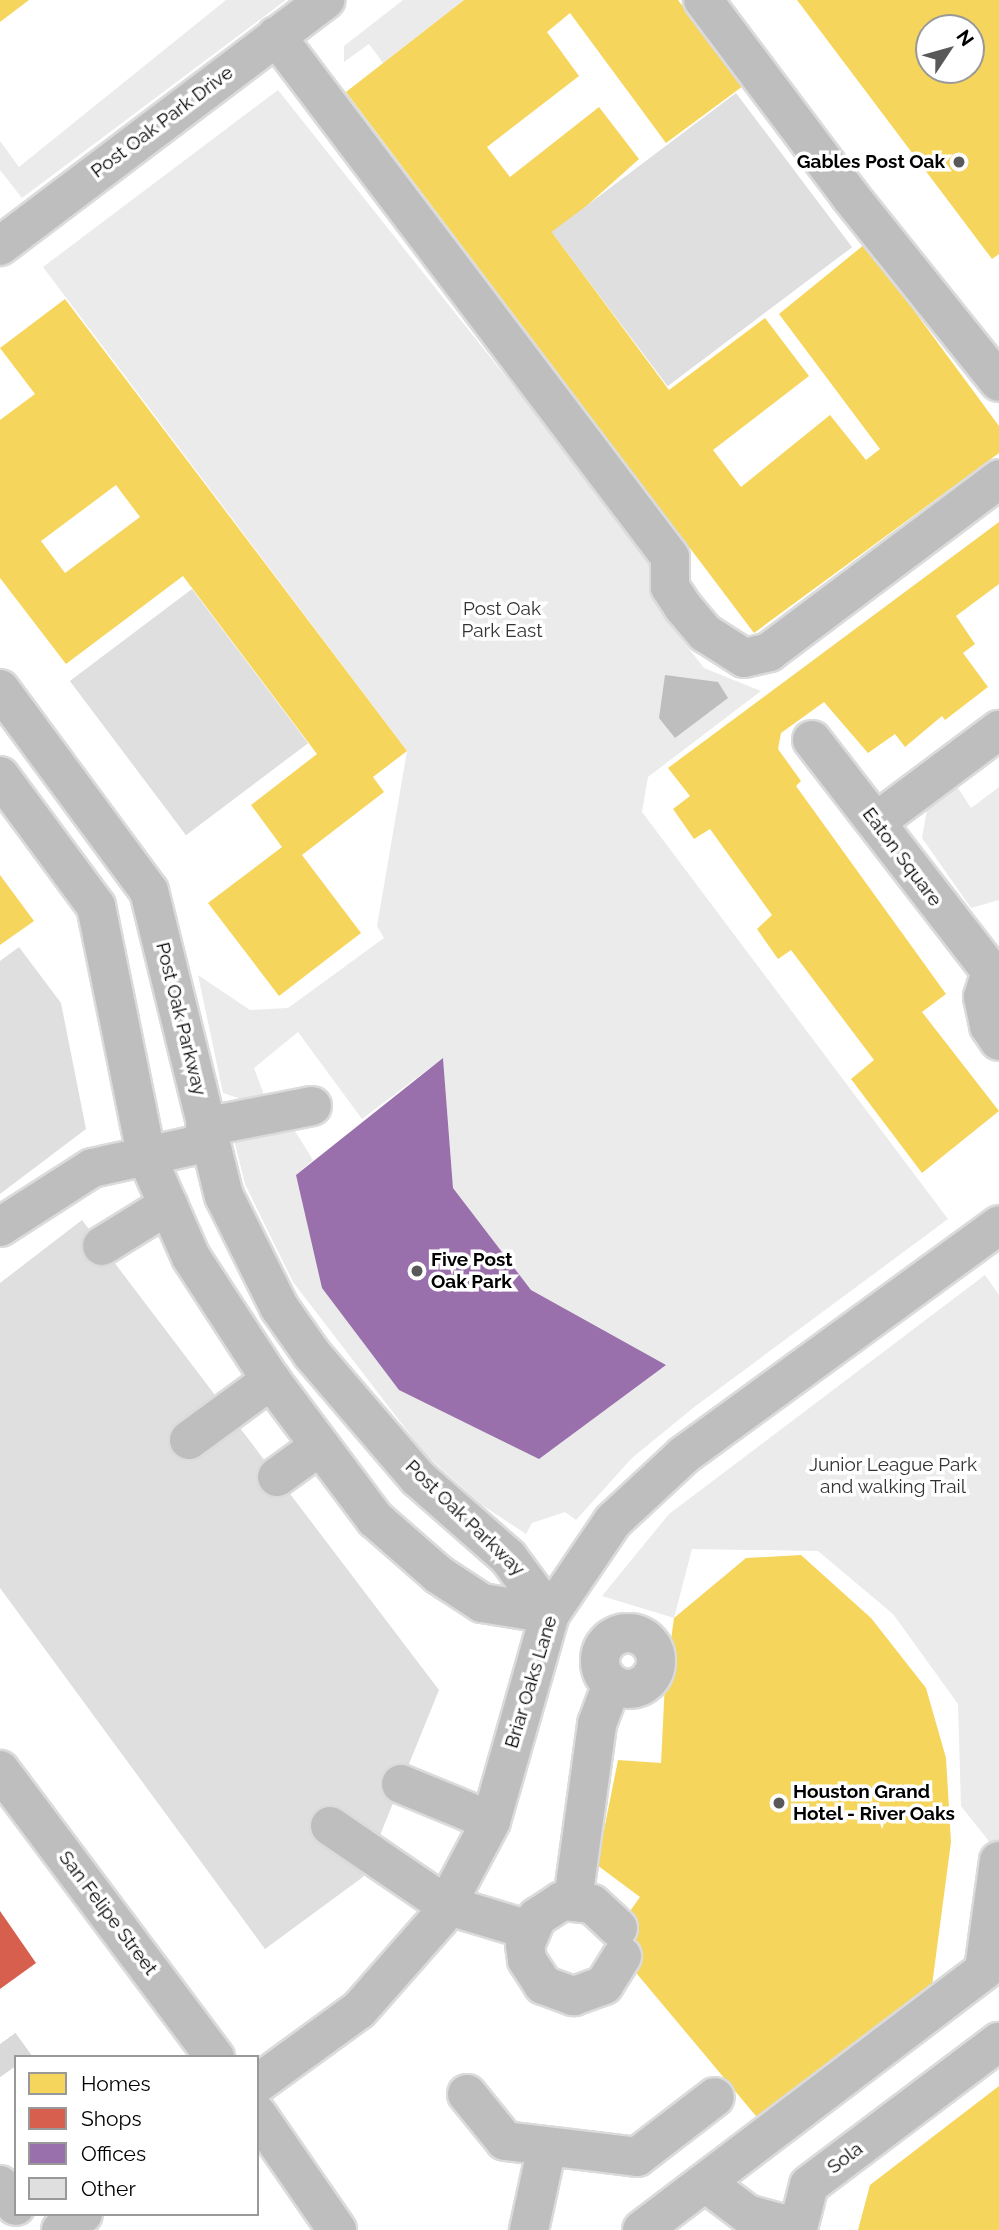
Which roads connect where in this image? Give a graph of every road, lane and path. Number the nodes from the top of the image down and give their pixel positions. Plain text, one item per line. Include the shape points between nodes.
1 (325, 0) edge
2 (703, 0) edge
3 (276, 36) junction
4 (0, 246) edge
5 (999, 382) edge
6 (999, 479) edge
7 (0, 689) edge
8 (999, 730) edge
9 (812, 740) dead end
10 (0, 776) edge
11 (876, 822) junction
12 (991, 961) edge
13 (999, 1041) edge
14 (312, 1106) dead end
15 (208, 1134) junction
16 (146, 1155) junction
17 (168, 1205) junction
18 (999, 1225) edge
19 (0, 1227) edge
20 (102, 1246) dead end
21 (271, 1380) junction
22 (189, 1440) dead end
23 (320, 1446) junction
24 (277, 1477) dead end
25 (546, 1624) junction
26 (0, 1770) edge
27 (401, 1784) dead end
28 (491, 1821) junction
29 (330, 1826) dead end
30 (999, 1861) edge
31 (573, 1900) junction
32 (446, 1905) junction
33 (529, 1930) junction
34 (999, 2042) edge
35 (214, 2055) edge
36 (259, 2083) edge
37 (467, 2094) dead end
38 (715, 2097) dead end
39 (259, 2117) edge
40 (547, 2147) junction
41 (706, 2183) junction
42 (0, 2185) edge
43 (14, 2203) edge
44 (80, 2216) edge
45 (798, 2229) edge
46 (61, 2230) edge
47 (337, 2230) edge
48 (529, 2230) edge
49 (642, 2230) edge

1 - 3 street, Post Oak Park Drive
2 - 5 street via 850,197
3 - 4 street, Post Oak Park Drive
3 - 6 street via 670,557 670,587 683,607 705,633 744,658 769,652
7 - 15 street, Post Oak Parkway via 149,891
8 - 11 street
9 - 11 street, Eaton Square
10 - 16 street, Post Oak Parkway via 96,906
11 - 12 street, Eaton Square
12 - 13 street, Eaton Square via 983,997 989,1026
14 - 15 street
15 - 16 street
15 - 25 street, Post Oak Parkway via 224,1196 279,1307 312,1354 418,1478 522,1572
16 - 17 street, Post Oak Parkway
16 - 19 street via 92,1168
17 - 20 street
17 - 21 street, Post Oak Parkway via 191,1257
18 - 25 street, Briar Oaks Lane via 684,1455 613,1521
21 - 22 street
21 - 23 street, Post Oak Parkway
23 - 24 street
23 - 25 street, Post Oak Parkway via 375,1519 439,1575 482,1603
25 - 28 street, Briar Oaks Lane
25 - 31 street via 607,1667
26 - 35 street, San Felipe Street
27 - 28 street
28 - 32 street, Briar Oaks Lane
29 - 32 street
30 - 41 street via 984,1970
31 - 33 street via 548,1906
31 - 33 street via 605,1911 620,1942 604,1985 590,1993 557,1993 543,1985 527,1960
32 - 33 street
32 - 36 street, Briar Oaks Lane via 359,2010
34 - 45 street, Sola via 808,2185
37 - 40 street via 505,2141
38 - 40 street via 637,2157
39 - 47 street
40 - 48 street
41 - 45 street, Sola via 747,2214
41 - 49 street
42 - 43 street
44 - 46 street

